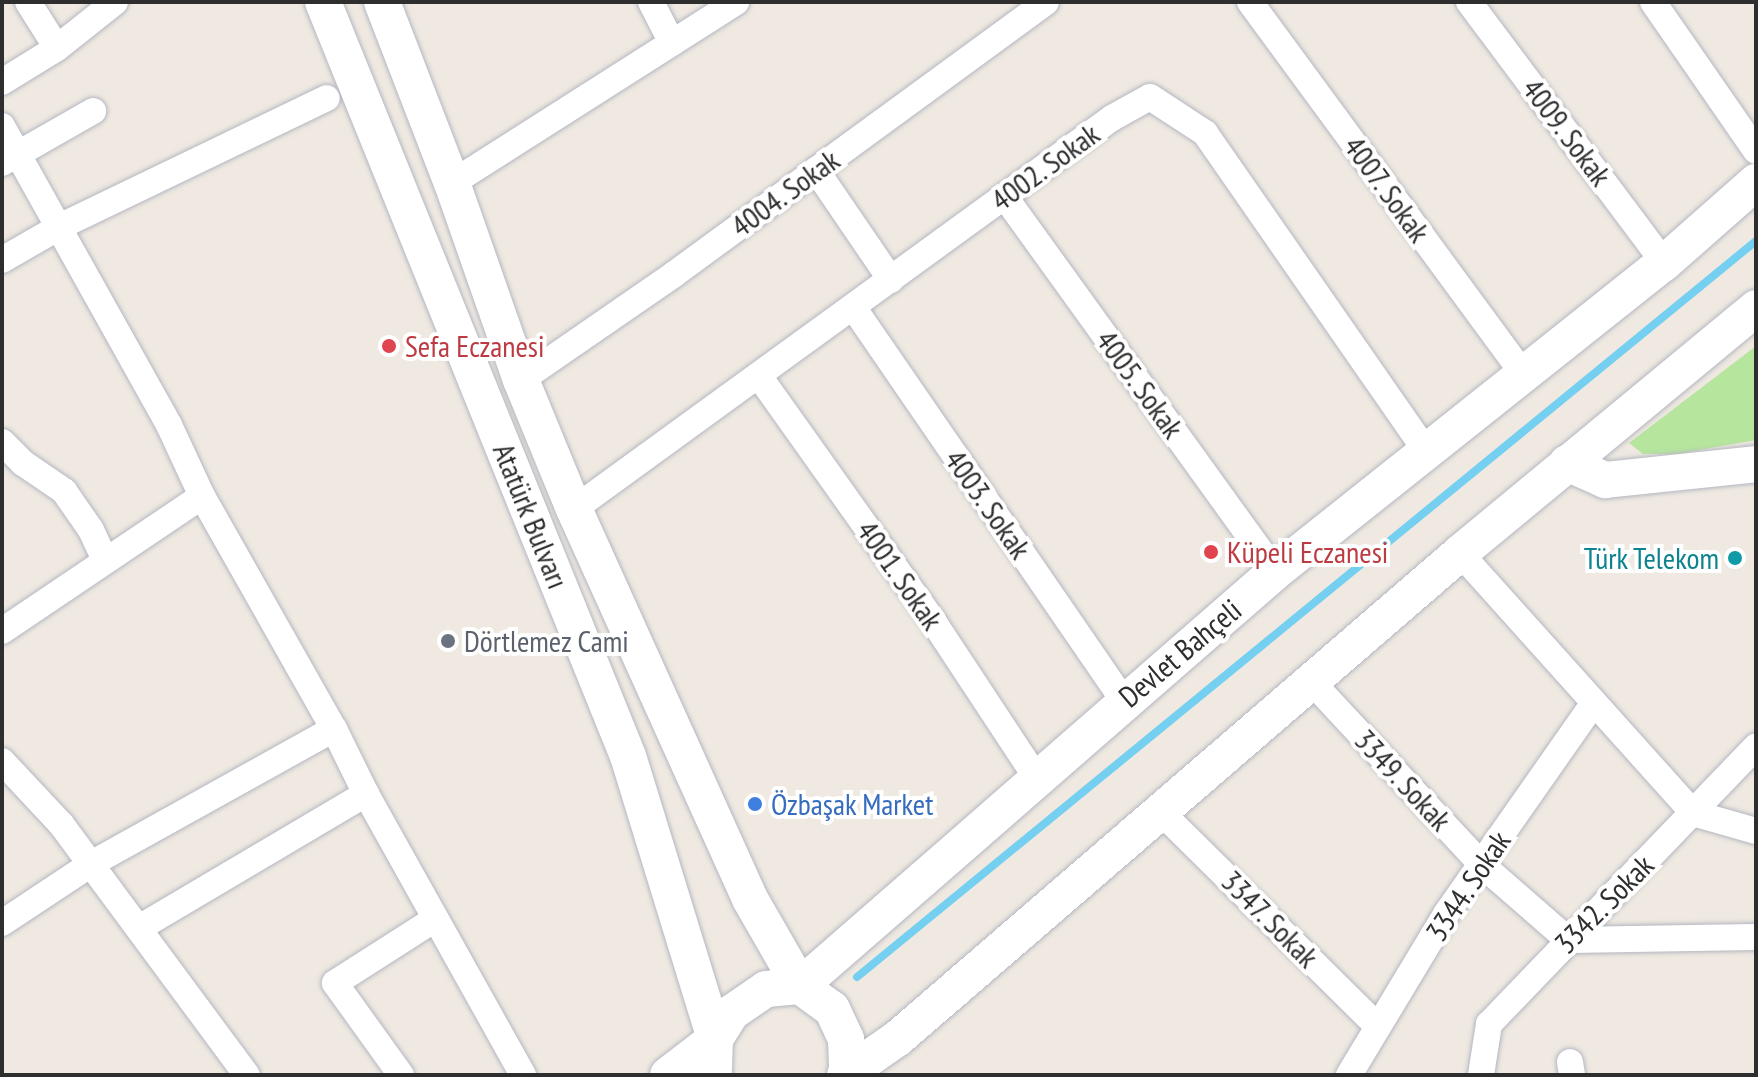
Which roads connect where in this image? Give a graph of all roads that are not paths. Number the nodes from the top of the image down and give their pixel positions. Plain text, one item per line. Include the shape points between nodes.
1 (28, 2) edge
2 (115, 2) edge
3 (323, 2) edge
4 (382, 2) edge
5 (651, 2) edge
6 (736, 2) edge
7 (1046, 2) edge
8 (1250, 2) edge
9 (1469, 2) edge
10 (1653, 2) edge
11 (672, 43) junction
12 (57, 48) junction
13 (2, 82) edge
14 (327, 98) dead end
15 (93, 111) dead end
16 (2, 126) edge
17 (1756, 151) edge
18 (10, 158) edge
19 (816, 170) junction
20 (1756, 182) edge
21 (452, 183) junction
22 (1005, 197) junction
23 (59, 227) junction
24 (2, 260) edge
25 (1664, 263) junction
26 (891, 280) junction
27 (853, 307) junction
28 (1756, 308) edge
29 (1524, 375) junction
30 (759, 376) junction
31 (521, 380) junction
32 (2, 442) edge
33 (1427, 453) junction
34 (1567, 463) junction
35 (1756, 464) edge
36 (202, 496) junction
37 (574, 509) junction
38 (1460, 553) junction
39 (105, 560) junction
40 (1275, 572) junction
41 (3, 629) edge
42 (1311, 681) junction
43 (1124, 701) junction
44 (1594, 703) junction
45 (334, 729) junction
46 (1756, 747) edge
47 (2, 761) edge
48 (1036, 777) junction
49 (366, 794) junction
50 (1161, 812) junction
51 (1693, 813) junction
52 (1756, 831) edge
53 (91, 864) junction
54 (1481, 864) junction
55 (435, 919) junction
56 (2, 923) edge
57 (139, 928) junction
58 (1756, 937) edge
59 (1568, 940) junction
60 (800, 986) junction
61 (1378, 1027) junction
62 (715, 1039) junction
63 (846, 1074) edge
64 (247, 1075) edge
65 (401, 1075) edge
66 (523, 1075) edge
67 (668, 1075) edge
68 (714, 1075) edge
69 (1349, 1075) edge
70 (1481, 1075) edge

1 - 12 street
2 - 12 street
3 - 62 street, Atatürk Bulvarı via 628,756
4 - 21 street, Atatürk Bulvarı
5 - 11 street
6 - 11 street
7 - 19 street, 4004. Sokak
8 - 29 street, 4007. Sokak
9 - 25 street, 4009. Sokak
10 - 17 street
11 - 21 street
12 - 13 street
14 - 23 street
15 - 18 street
16 - 18 street
18 - 23 street
19 - 26 street
19 - 31 street, 4004. Sokak
20 - 25 street, Devlet Bahçeli
21 - 31 street, Atatürk Bulvarı
22 - 26 street, 4002. Sokak
22 - 33 street, 4002. Sokak via 1112,118 1150,97 1180,114 1205,133
22 - 40 street, 4005. Sokak
23 - 24 street
23 - 36 street via 169,425
25 - 29 street, Devlet Bahçeli
26 - 27 street, 4002. Sokak
27 - 30 street, 4002. Sokak
27 - 43 street, 4003. Sokak
28 - 34 street
29 - 33 street, Devlet Bahçeli
30 - 37 street, 4002. Sokak
30 - 48 street, 4001. Sokak
31 - 37 street, Atatürk Bulvarı
32 - 39 street via 64,491
33 - 40 street, Devlet Bahçeli
34 - 35 street via 1605,480
34 - 38 street
36 - 39 street
36 - 45 street
37 - 60 street, Atatürk Bulvarı via 750,899
38 - 42 street
38 - 44 street
39 - 41 street
40 - 43 street, Devlet Bahçeli
42 - 50 street
42 - 54 street, 3349. Sokak
43 - 48 street, Devlet Bahçeli
44 - 51 street
44 - 54 street, 3344. Sokak
45 - 49 street
45 - 53 street
46 - 51 street, 3342. Sokak
47 - 53 street
48 - 60 street, Devlet Bahçeli
49 - 55 street
49 - 57 street
50 - 61 street, 3347. Sokak
50 - 63 street via 898,1038
51 - 52 street
51 - 59 street, 3342. Sokak
53 - 56 street
53 - 57 street
54 - 59 street, 3349. Sokak
54 - 61 street, 3344. Sokak
55 - 65 street via 335,983
55 - 66 street
57 - 64 street
58 - 59 street
59 - 70 street, 3342. Sokak via 1489,1024
60 - 62 street via 766,989 731,1013
60 - 63 street via 832,1009 846,1039
61 - 69 street, 3344. Sokak
62 - 67 street
62 - 68 street, Atatürk Bulvarı

